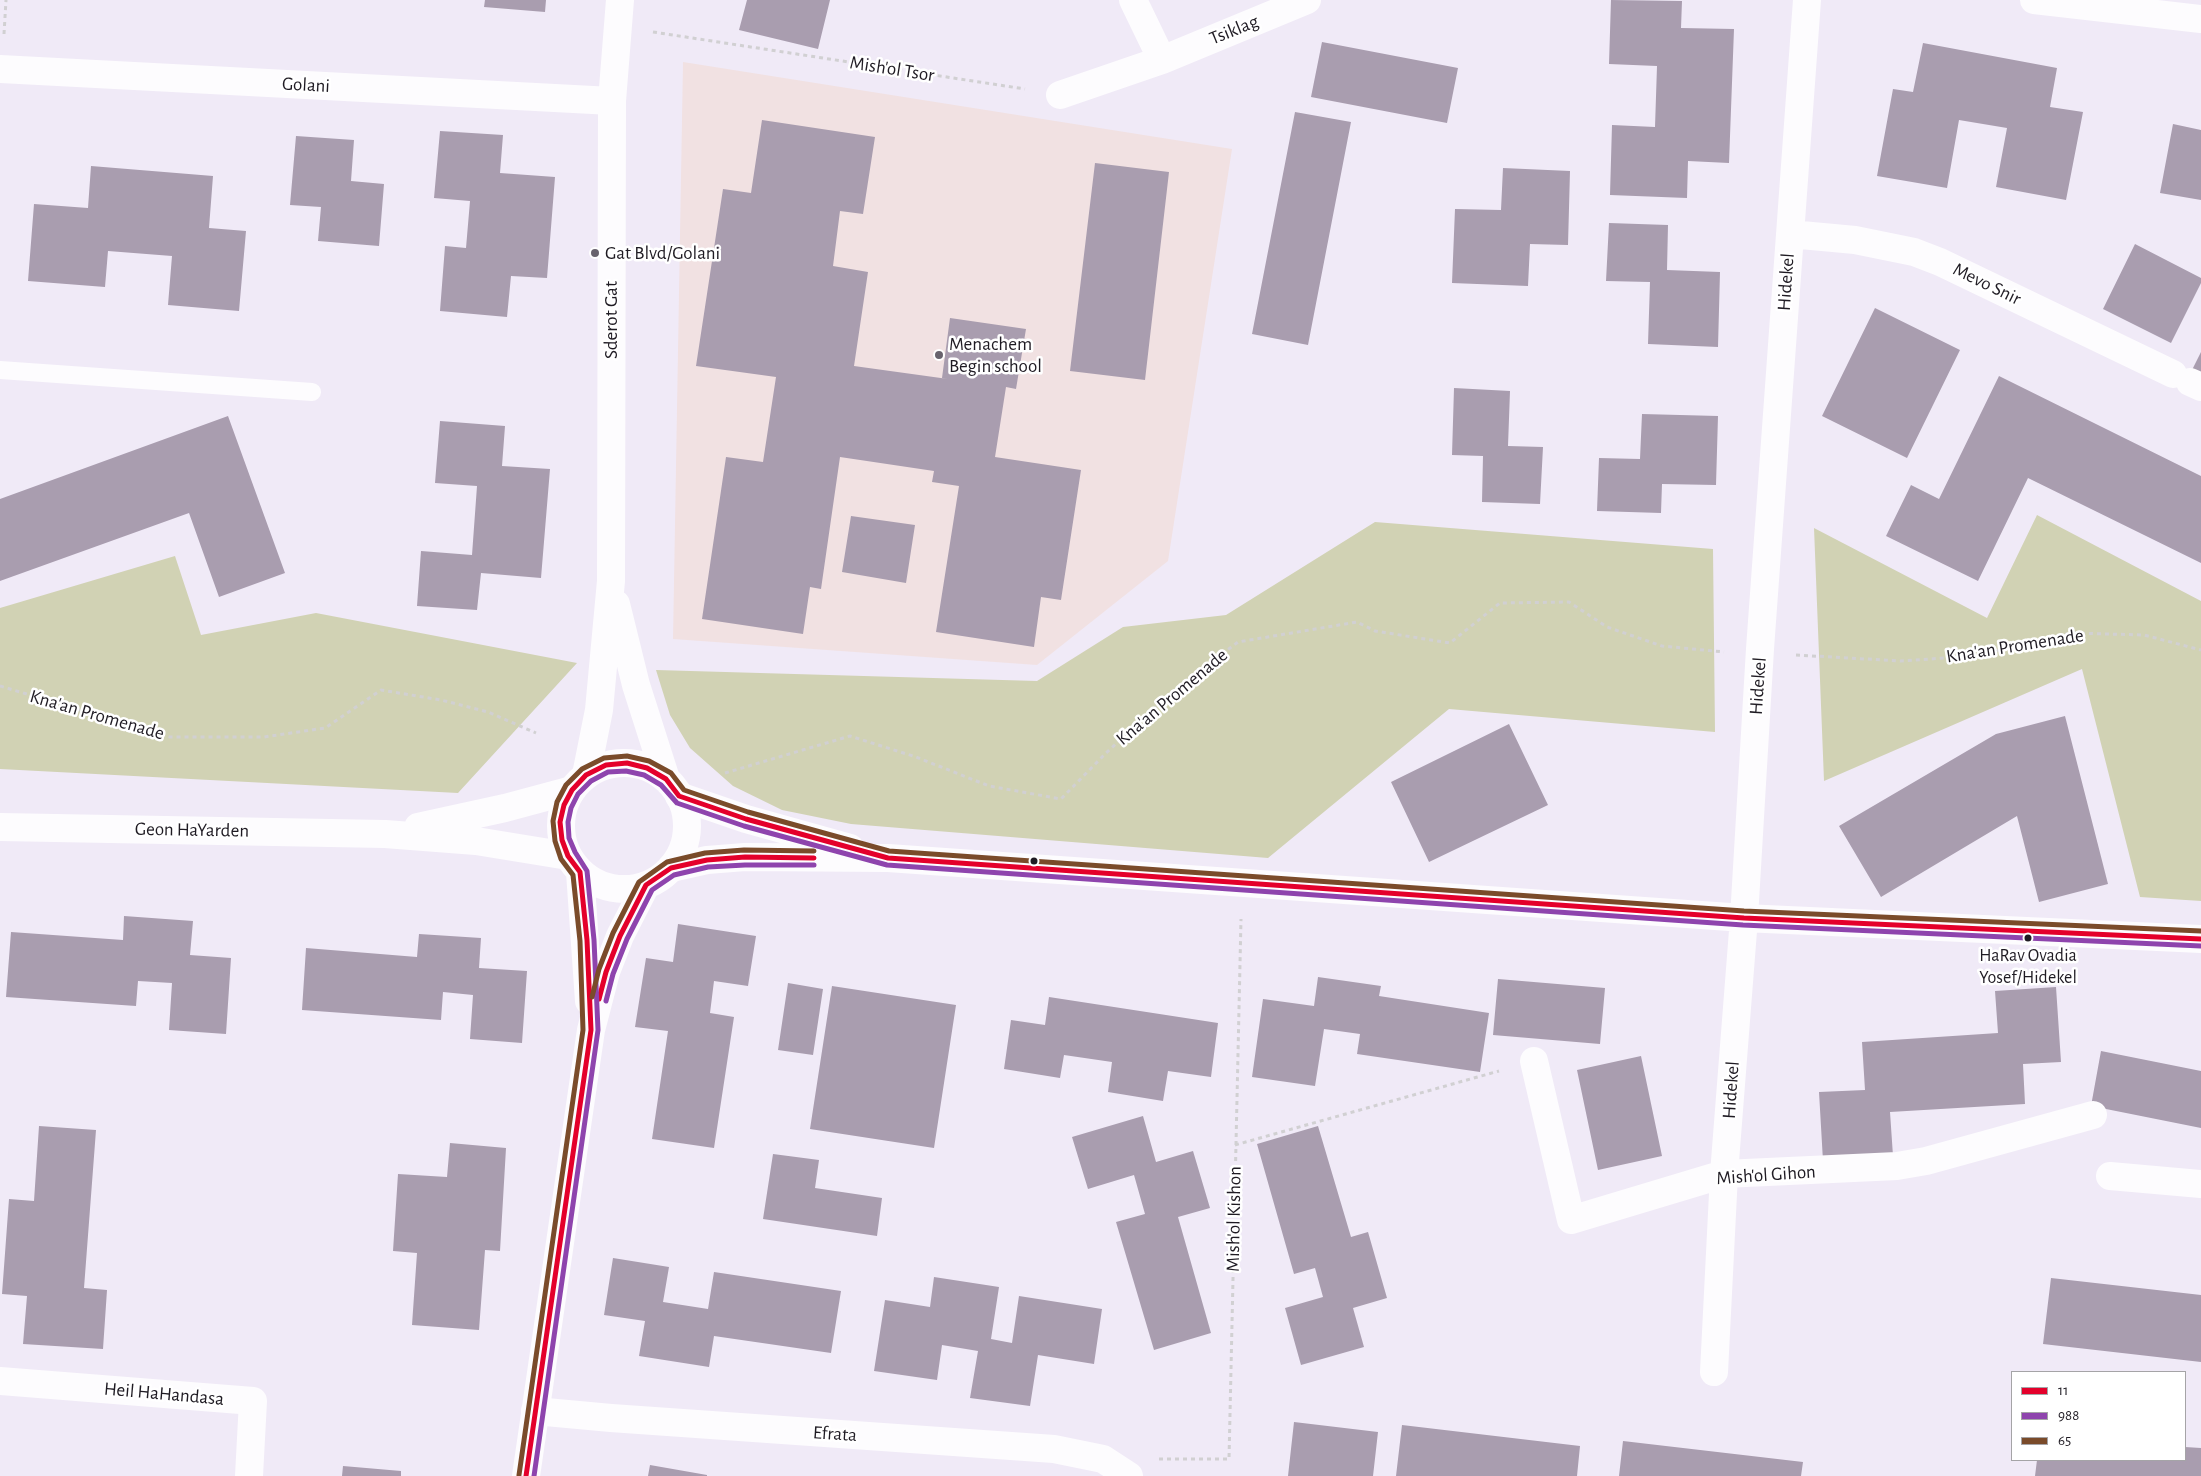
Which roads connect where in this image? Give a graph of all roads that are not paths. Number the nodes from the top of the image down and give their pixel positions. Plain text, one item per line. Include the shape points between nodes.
1 (1134, 0) edge
2 (1307, 0) edge
3 (1807, 0) edge
4 (2034, 0) edge
5 (619, 13) edge
6 (2201, 19) edge
7 (1162, 60) junction
8 (0, 75) edge
9 (1060, 95) road end
10 (612, 101) junction
11 (1790, 234) junction
12 (0, 370) edge
13 (2188, 381) edge
14 (312, 392) dead end
15 (611, 581) junction
16 (579, 782) junction
17 (672, 787) junction
18 (0, 827) edge
19 (385, 834) junction
20 (888, 858) junction
21 (574, 864) junction
22 (671, 868) junction
23 (646, 885) junction
24 (1744, 918) junction
25 (2201, 939) edge
26 (590, 1030) junction
27 (1534, 1061) road end
28 (2093, 1116) dead end
29 (1724, 1174) junction
30 (2110, 1176) dead end
31 (2201, 1184) edge
32 (1714, 1372) dead end
33 (0, 1381) edge
34 (535, 1410) junction
35 (1140, 1470) edge
36 (249, 1476) edge
37 (526, 1476) edge

1 - 7 street
2 - 7 street, Tsiklag
3 - 11 street, Hidekel
4 - 6 street
5 - 10 street, Sderot Gat
7 - 9 street
8 - 10 street, Golani
10 - 15 street, Sderot Gat
11 - 13 street, Mevo Snir via 1856,240 1914,252
11 - 24 street, Hidekel
12 - 14 lane
15 - 16 street, Sderot Gat via 599,710
15 - 17 street, Sderot Gat via 636,685
16 - 17 street via 606,765 627,763 647,768
16 - 19 street, Geon HaYarden via 505,808
16 - 21 street via 564,805 560,822 562,840
17 - 20 street via 746,819
17 - 22 street via 686,817 686,833 682,849
18 - 19 street, Geon HaYarden
19 - 21 street, Geon HaYarden via 476,840
20 - 22 street via 745,857 707,860
20 - 24 street
21 - 23 street via 595,883 612,889
21 - 26 street via 587,940
22 - 23 street
23 - 26 street via 606,972
24 - 25 street
24 - 29 street, Hidekel
26 - 34 street
27 - 29 street, Mish'ol Gihon via 1571,1220
28 - 29 street, Mish'ol Gihon via 1897,1166
29 - 32 street, Hidekel
30 - 31 street
33 - 36 street, Heil HaHandasa via 253,1401
34 - 35 street, Efrata via 1054,1449 1103,1459 1121,1469
34 - 37 street

